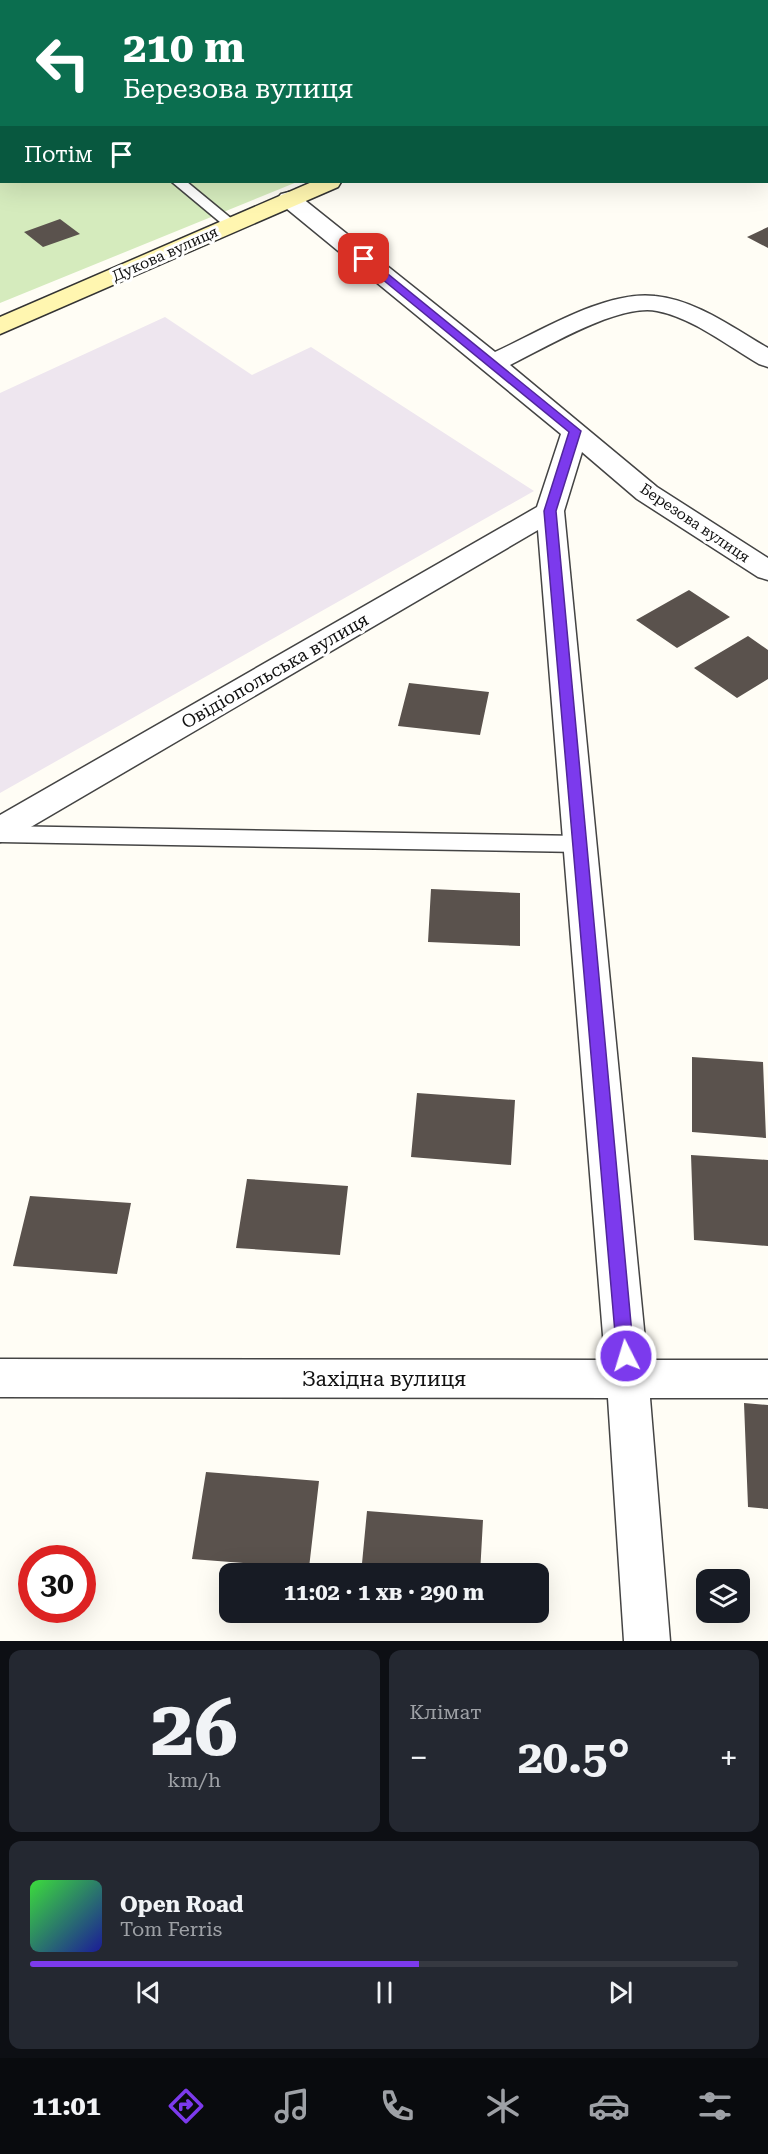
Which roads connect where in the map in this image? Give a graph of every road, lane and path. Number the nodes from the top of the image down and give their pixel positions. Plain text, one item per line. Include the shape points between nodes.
1 (179, 183) edge
2 (328, 183) edge
3 (289, 199) junction
4 (231, 225) junction
5 (0, 326) edge
6 (768, 332) edge
7 (743, 345) junction
8 (768, 358) edge
9 (494, 363) junction
10 (575, 431) junction
11 (550, 511) junction
12 (768, 571) edge
13 (0, 832) edge
14 (580, 844) junction
15 (0, 1378) edge
16 (768, 1379) edge
17 (628, 1380) junction
18 (647, 1641) edge

1 - 4 lane
2 - 3 street, Дукова вулиця
3 - 4 street, Дукова вулиця
3 - 9 street, Березова вулиця
4 - 5 street, Дукова вулиця
6 - 7 street
7 - 8 street
7 - 9 street via 690,315 655,303 622,305
9 - 10 street, Березова вулиця
10 - 11 street
10 - 12 street, Березова вулиця via 647,493
11 - 13 street, Овідіопольська вулиця
11 - 14 street
13 - 14 lane
14 - 17 street
15 - 17 street, Західна вулиця
16 - 17 street, Західна вулиця
17 - 18 street

